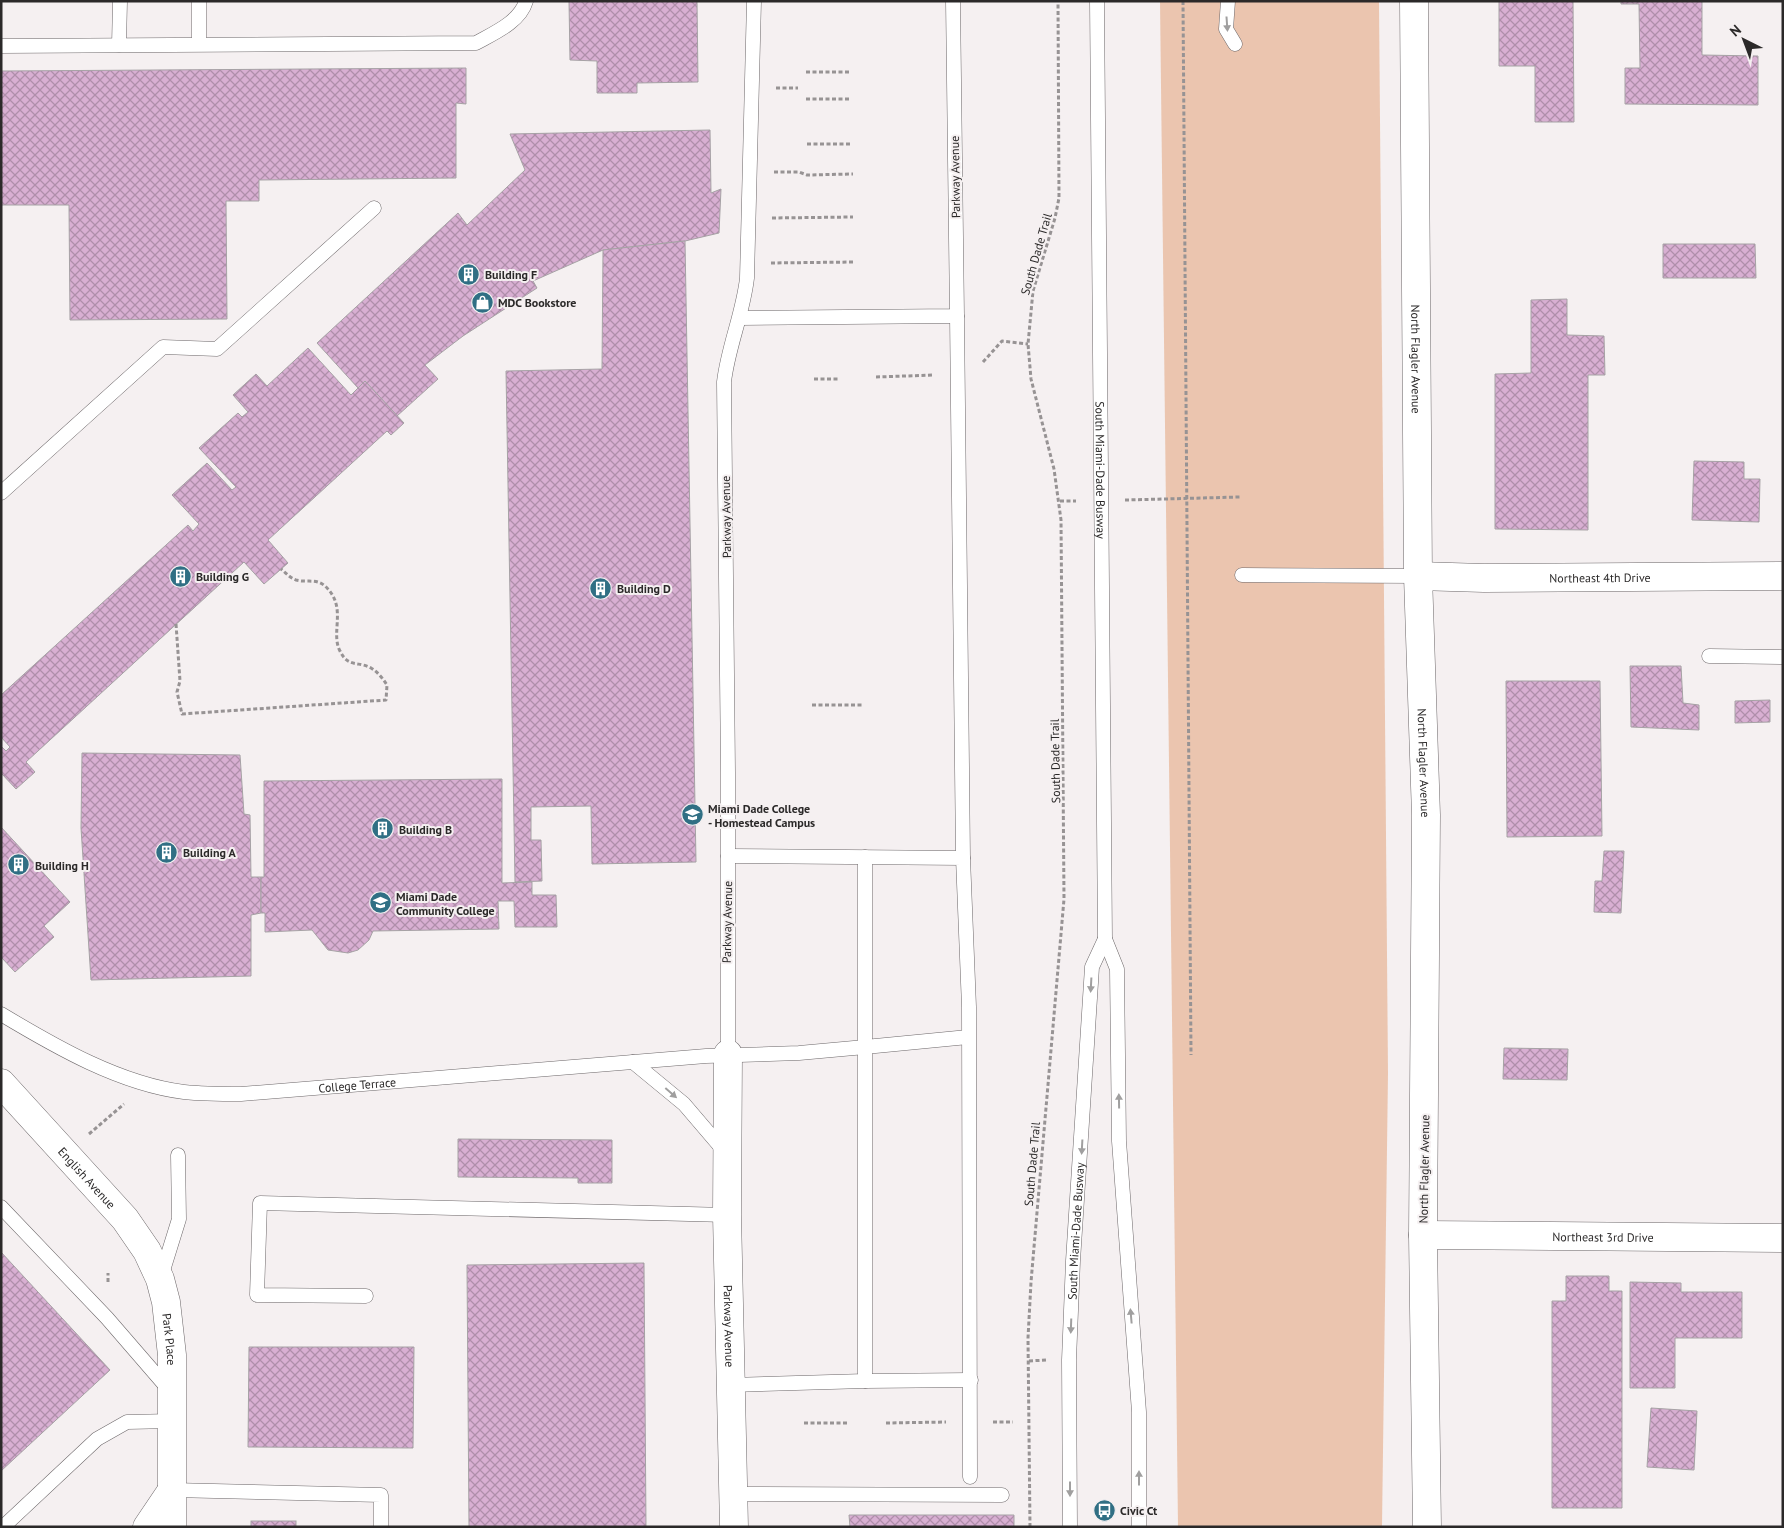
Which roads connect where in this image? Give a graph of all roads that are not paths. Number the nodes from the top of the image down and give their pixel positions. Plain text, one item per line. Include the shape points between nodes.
1 (120, 1) edge
2 (199, 1) edge
3 (526, 1) edge
4 (754, 1) edge
5 (954, 1) edge
6 (1097, 1) edge
7 (1228, 1) edge
8 (1414, 1) edge
9 (199, 44) junction
10 (1236, 44) dead end
11 (119, 45) junction
12 (1, 46) edge
13 (374, 208) dead end
14 (957, 316) junction
15 (740, 318) junction
16 (1, 492) edge
17 (1242, 575) dead end
18 (1418, 576) junction
19 (1783, 576) edge
20 (1709, 656) dead end
21 (1783, 657) edge
22 (728, 856) junction
23 (865, 857) junction
24 (962, 858) junction
25 (1105, 939) junction
26 (1, 1014) edge
27 (968, 1037) junction
28 (865, 1046) junction
29 (728, 1054) junction
30 (633, 1062) junction
31 (1, 1083) edge
32 (178, 1155) dead end
33 (728, 1156) junction
34 (1, 1206) edge
35 (727, 1215) junction
36 (1423, 1235) junction
37 (1783, 1238) edge
38 (160, 1279) junction
39 (366, 1296) dead end
40 (971, 1380) junction
41 (865, 1382) junction
42 (731, 1385) junction
43 (172, 1408) junction
44 (970, 1477) dead end
45 (172, 1490) junction
46 (734, 1494) junction
47 (1002, 1495) dead end
48 (3, 1527) edge
49 (147, 1527) edge
50 (172, 1527) edge
51 (381, 1527) edge
52 (734, 1527) edge
53 (1070, 1527) edge
54 (1139, 1527) edge
55 (1428, 1527) edge

1 - 11 lane
2 - 9 lane
3 - 9 lane via 524,8 504,27 476,43
4 - 15 lane, Parkway Avenue via 747,278
5 - 14 lane, Parkway Avenue
6 - 25 lane, South Miami-Dade Busway
7 -> 10 lane via 1226,29
8 - 18 street, North Flagler Avenue
9 - 11 lane
11 - 12 lane
13 - 16 lane via 217,349 162,347
14 - 15 lane
14 - 24 lane, Parkway Avenue
15 - 22 lane, Parkway Avenue via 724,382
17 - 18 lane
18 - 19 street, Northeast 4th Drive
18 - 36 street, North Flagler Avenue via 1426,814
20 - 21 lane
22 - 23 lane
22 - 29 lane, Parkway Avenue
23 - 24 lane
23 - 28 lane
24 - 27 lane, Parkway Avenue
25 -> 53 lane, South Miami-Dade Busway via 1092,967 1073,1261 1069,1360
54 -> 25 lane, South Miami-Dade Busway via 1139,1412 1119,1141 1117,969
26 - 30 lane, College Terrace via 92,1063 146,1083 183,1092 241,1094
27 - 28 lane, College Terrace
27 - 40 lane, Parkway Avenue
28 - 29 lane, College Terrace via 800,1053
28 - 41 lane
29 - 30 lane, College Terrace
29 - 33 street, Parkway Avenue
30 -> 33 lane via 684,1104
31 - 38 street, English Avenue via 125,1219 147,1251
32 - 38 lane, Park Place via 179,1220
33 - 35 street, Parkway Avenue
34 - 43 lane via 107,1318
35 - 39 lane via 260,1203 257,1295
35 - 42 street, Parkway Avenue
36 - 37 street, Northeast 3rd Drive
36 - 55 street, North Flagler Avenue
38 - 43 street, Park Place via 169,1324
40 - 41 lane
40 - 44 lane, Parkway Avenue
41 - 42 lane
42 - 46 street, Parkway Avenue
43 - 45 street, Park Place
43 - 48 lane via 127,1422 97,1439
45 - 49 street
45 - 50 street, Park Place
45 - 51 lane via 381,1495
46 - 47 lane
46 - 52 street, Parkway Avenue

